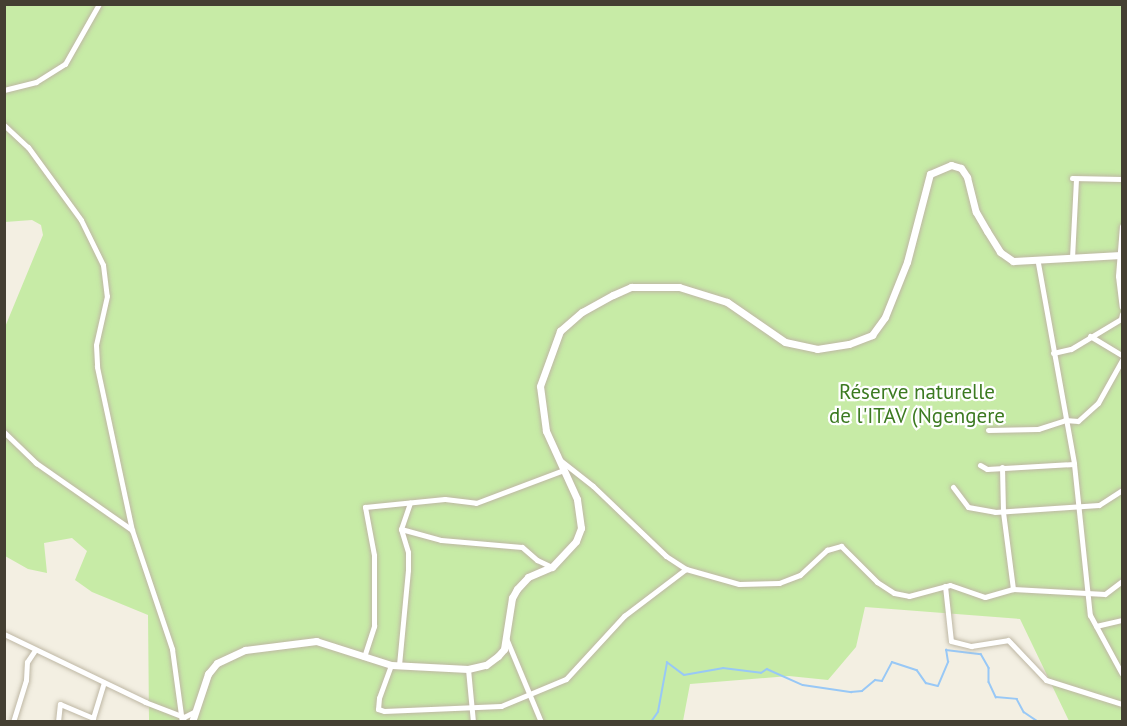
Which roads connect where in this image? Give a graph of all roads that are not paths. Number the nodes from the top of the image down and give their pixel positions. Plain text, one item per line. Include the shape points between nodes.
1 (99, 4) edge
2 (4, 90) edge
3 (4, 125) edge
4 (1122, 179) edge
5 (1122, 226) edge
6 (1121, 255) edge
7 (1072, 258) junction
8 (1038, 263) junction
9 (1122, 307) edge
10 (1122, 314) edge
11 (1090, 336) junction
12 (1053, 353) junction
13 (1122, 355) edge
14 (1122, 360) edge
15 (1065, 420) junction
16 (988, 430) dead end
17 (4, 432) edge
18 (560, 460) junction
19 (1074, 464) junction
20 (980, 465) dead end
21 (1002, 467) junction
22 (564, 470) junction
23 (953, 487) dead end
24 (1122, 490) edge
25 (410, 503) junction
26 (1079, 505) junction
27 (1003, 512) junction
28 (401, 529) junction
29 (132, 530) junction
30 (552, 567) junction
31 (686, 569) junction
32 (1122, 581) edge
33 (945, 586) junction
34 (1013, 589) junction
35 (1088, 592) junction
36 (1122, 620) edge
37 (1096, 626) junction
38 (4, 634) edge
39 (506, 637) junction
40 (35, 650) junction
41 (364, 657) junction
42 (1120, 661) edge
43 (391, 665) junction
44 (399, 665) junction
45 (468, 669) junction
46 (1122, 674) edge
47 (104, 683) junction
48 (530, 696) junction
49 (1122, 704) edge
50 (471, 708) junction
51 (196, 711) junction
52 (181, 718) edge
53 (14, 722) edge
54 (58, 722) edge
55 (192, 722) edge
56 (473, 722) edge
57 (541, 722) edge

1 - 2 street via 65,64 36,82
3 - 29 street via 28,147 81,220 103,265 107,296 96,345 97,366
4 - 7 street via 1074,178
5 - 6 street
6 - 7 street
6 - 9 street
7 - 8 street
8 - 12 street
8 - 18 street via 1013,261 1000,252 976,212 967,177 961,168 951,165 930,174 907,262 889,310 872,335 849,345 817,349 785,342 727,302 679,287 631,287 582,312 557,336 540,397 546,430
10 - 11 street via 1121,319
11 - 12 street via 1071,349
11 - 13 street
12 - 15 street
14 - 15 street via 1092,412 1078,421
15 - 16 street via 1038,429
15 - 19 street
17 - 29 street via 36,463
18 - 22 street
18 - 31 street via 593,486 649,542
19 - 21 street
19 - 26 street
20 - 21 street via 987,469
21 - 27 street
22 - 25 street via 476,503 446,499
22 - 30 street via 577,499 581,528 576,541
23 - 27 street via 968,507
24 - 26 street via 1099,505
25 - 28 street
25 - 41 street via 365,507 374,555 374,626
26 - 27 street
26 - 35 street
27 - 34 street
28 - 30 street via 441,540 522,547
28 - 44 street via 408,570
29 - 52 street via 172,649
30 - 39 street via 528,577 517,590 512,598
31 - 33 street via 739,584 778,583 800,575 826,550 841,546 877,582 894,592 920,595
31 - 48 street via 624,616 580,668
32 - 35 street via 1105,594
33 - 34 street via 985,597
33 - 49 street via 951,641 971,646 1008,640 1046,680
34 - 35 street
35 - 37 street via 1090,615
36 - 37 street
37 - 42 street
38 - 40 street
39 - 45 street via 498,656 486,665
39 - 48 street
40 - 47 street
40 - 53 street via 27,662
41 - 43 street
41 - 51 street via 316,641 245,650 217,663 208,674
42 - 46 street
43 - 44 street
43 - 50 street via 379,698 380,710
44 - 45 street
45 - 50 street
47 - 52 street
47 - 54 street via 93,718 60,704
48 - 50 street via 491,709
48 - 57 street
50 - 56 street
51 - 52 street
51 - 55 street

